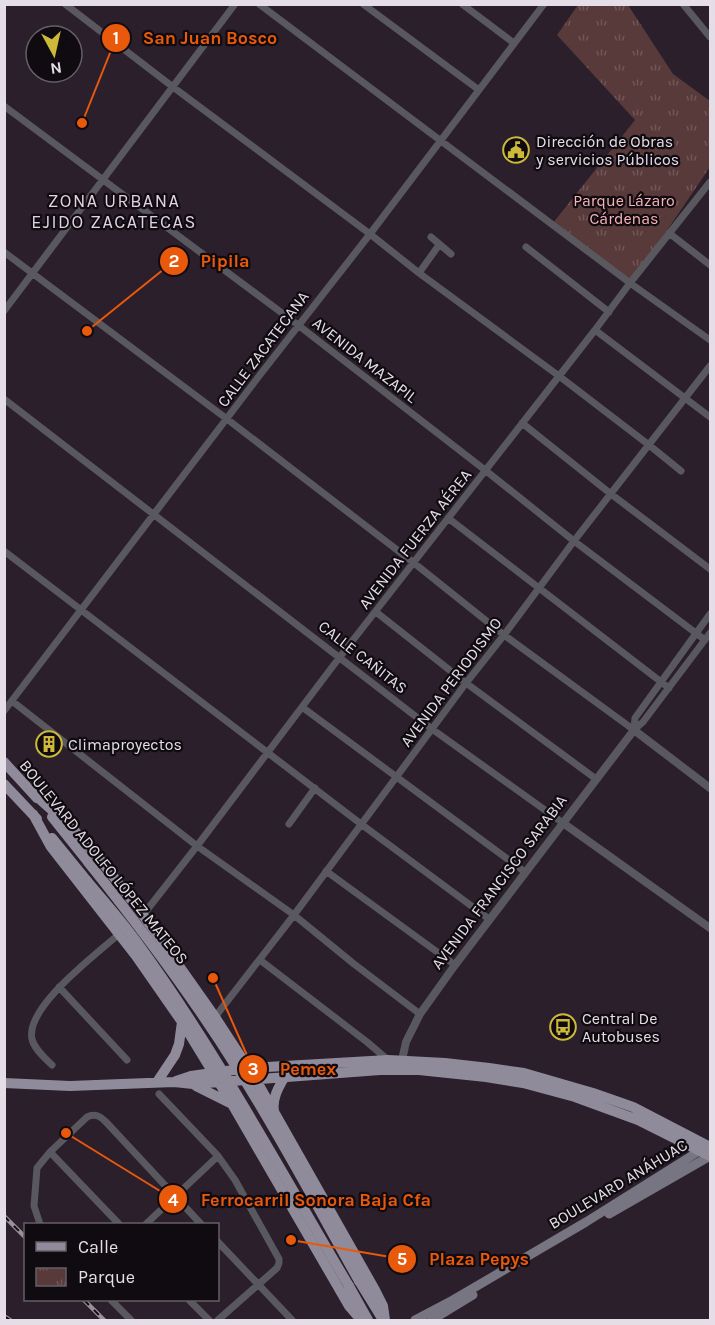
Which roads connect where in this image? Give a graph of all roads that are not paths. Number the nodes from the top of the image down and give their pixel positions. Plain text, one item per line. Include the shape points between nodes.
1 (65, 4) edge
2 (235, 4) edge
3 (259, 4) edge
4 (363, 4) edge
5 (462, 4) edge
6 (544, 4) edge
7 (683, 4) edge
8 (711, 38) edge
9 (514, 43) junction
10 (172, 87) junction
11 (479, 90) junction
12 (4, 106) edge
13 (441, 140) junction
14 (104, 180) junction
15 (709, 185) edge
16 (669, 233) junction
17 (370, 234) junction
18 (431, 237) dead end
19 (439, 245) junction
20 (526, 247) dead end
21 (4, 252) edge
22 (451, 254) dead end
23 (711, 265) edge
24 (33, 273) junction
25 (419, 273) junction
26 (630, 283) junction
27 (4, 311) edge
28 (609, 312) junction
29 (298, 325) junction
30 (595, 330) junction
31 (711, 340) edge
32 (711, 366) edge
33 (559, 376) junction
34 (4, 399) edge
35 (685, 399) junction
36 (711, 417) edge
37 (227, 419) junction
38 (522, 423) junction
39 (649, 445) junction
40 (485, 470) junction
41 (681, 471) dead end
42 (611, 494) junction
43 (154, 514) junction
44 (448, 518) junction
45 (574, 541) junction
46 (4, 551) edge
47 (414, 563) junction
48 (711, 569) edge
49 (540, 587) junction
50 (82, 610) junction
51 (376, 612) junction
52 (711, 614) edge
53 (696, 633) junction
54 (711, 633) edge
55 (504, 635) junction
56 (705, 640) junction
57 (339, 658) junction
58 (661, 681) junction
59 (466, 682) junction
60 (669, 688) junction
61 (12, 701) junction
62 (302, 706) junction
63 (4, 711) edge
64 (432, 729) junction
65 (634, 730) junction
66 (268, 752) junction
67 (4, 762) edge
68 (397, 777) junction
69 (596, 779) junction
70 (315, 788) junction
71 (711, 788) edge
72 (6, 789) edge
73 (34, 794) junction
74 (33, 814) junction
75 (563, 823) junction
76 (289, 824) dead end
77 (361, 824) junction
78 (197, 846) junction
79 (326, 871) junction
80 (525, 872) junction
81 (143, 915) junction
82 (294, 915) junction
83 (489, 919) junction
84 (711, 928) edge
85 (119, 934) junction
86 (260, 960) junction
87 (455, 965) junction
88 (59, 987) junction
89 (420, 1014) junction
90 (215, 1017) junction
91 (182, 1022) junction
92 (240, 1055) junction
93 (127, 1060) dead end
94 (388, 1060) junction
95 (402, 1060) junction
96 (52, 1065) dead end
97 (276, 1066) junction
98 (248, 1068) junction
99 (212, 1072) junction
100 (284, 1078) junction
101 (256, 1080) junction
102 (174, 1082) junction
103 (4, 1083) edge
104 (218, 1083) junction
105 (193, 1084) junction
106 (158, 1088) junction
107 (231, 1104) junction
108 (275, 1114) junction
109 (709, 1151) edge
110 (50, 1152) junction
111 (218, 1156) junction
112 (176, 1198) junction
113 (40, 1223) edge
114 (118, 1223) edge
115 (147, 1223) edge
116 (200, 1223) edge
117 (219, 1243) edge
118 (258, 1284) junction
119 (354, 1284) junction
120 (113, 1301) edge
121 (191, 1301) edge
122 (131, 1320) edge
123 (209, 1320) edge
124 (218, 1320) edge
125 (292, 1320) edge
126 (361, 1320) edge
127 (368, 1320) edge
128 (384, 1320) edge
129 (416, 1320) edge
130 (432, 1320) edge

1 - 10 street
2 - 10 street
3 - 13 street
4 - 11 street
5 - 9 street
6 - 9 street, CALLE ZACATECANA
7 - 8 street
9 - 11 street, CALLE ZACATECANA
10 - 14 street
10 - 17 street
11 - 13 street, CALLE ZACATECANA
12 - 14 street, AVENIDA MAZAPIL
13 - 17 street, CALLE ZACATECANA
13 - 26 street
14 - 24 street
14 - 29 street, AVENIDA MAZAPIL
15 - 16 street, AVENIDA FUERZA AÉREA
16 - 23 street
16 - 26 street, AVENIDA FUERZA AÉREA
17 - 25 street
17 - 29 street, CALLE ZACATECANA
18 - 19 street
19 - 22 street
19 - 25 street
20 - 28 street
21 - 24 street
24 - 27 street
24 - 37 street
25 - 33 street
26 - 28 street, AVENIDA FUERZA AÉREA
26 - 31 street
28 - 30 street, AVENIDA FUERZA AÉREA
29 - 37 street, CALLE ZACATECANA
29 - 40 street, AVENIDA MAZAPIL
30 - 33 street, AVENIDA FUERZA AÉREA
30 - 35 street
32 - 35 street, AVENIDA PERIODISMO
33 - 38 street, AVENIDA FUERZA AÉREA
33 - 39 street
34 - 43 street, CALLE CAÑITAS
35 - 36 street
35 - 39 street, AVENIDA PERIODISMO
37 - 43 street, CALLE ZACATECANA
37 - 47 street
38 - 40 street, AVENIDA FUERZA AÉREA
38 - 42 street
39 - 41 street
39 - 42 street, AVENIDA PERIODISMO
40 - 44 street, AVENIDA FUERZA AÉREA
40 - 45 street, AVENIDA MAZAPIL
42 - 45 street, AVENIDA PERIODISMO
42 - 48 street
43 - 50 street, CALLE ZACATECANA
43 - 57 street, CALLE CAÑITAS
44 - 47 street, AVENIDA FUERZA AÉREA
44 - 49 street
45 - 49 street, AVENIDA PERIODISMO
45 - 53 street, AVENIDA MAZAPIL
46 - 50 street
47 - 51 street, AVENIDA FUERZA AÉREA
47 - 55 street
49 - 55 street, AVENIDA PERIODISMO
49 - 58 street
50 - 61 street, CALLE ZACATECANA
50 - 66 street
51 - 57 street, AVENIDA FUERZA AÉREA
51 - 59 street
52 - 53 street, AVENIDA FRANCISCO SARABIA
53 - 56 street, AVENIDA MAZAPIL
53 - 58 street, AVENIDA FRANCISCO SARABIA
54 - 56 street, AVENIDA FRANCISCO SARABIA
55 - 59 street, AVENIDA PERIODISMO
55 - 65 street
56 - 60 street, AVENIDA FRANCISCO SARABIA
57 - 62 street, AVENIDA FUERZA AÉREA
57 - 64 street, CALLE CAÑITAS
58 - 60 street
58 - 65 street, AVENIDA FRANCISCO SARABIA via 635,718
59 - 64 street, AVENIDA PERIODISMO
59 - 69 street
60 - 65 street, AVENIDA FRANCISCO SARABIA
61 - 63 street, CALLE ZACATECANA
61 - 78 street
62 - 66 street, AVENIDA FUERZA AÉREA
62 - 68 street
64 - 68 street, AVENIDA PERIODISMO
64 - 75 street, CALLE CAÑITAS
65 - 69 street, AVENIDA FRANCISCO SARABIA
65 - 71 street
66 - 70 street
66 - 78 street, AVENIDA FUERZA AÉREA
67 - 73 main road, BOULEVARD ADOLFO LÓPEZ MATEOS
68 - 77 street, AVENIDA PERIODISMO
68 - 80 street
69 - 75 street, AVENIDA FRANCISCO SARABIA
70 - 76 street
70 - 77 street
72 - 74 main road, BOULEVARD ADOLFO LÓPEZ MATEOS
73 - 81 main road via 74,830
73 - 119 main road, BOULEVARD ADOLFO LÓPEZ MATEOS, bridge via 170,968 237,1068
74 - 85 main road via 51,848
74 - 119 main road, BOULEVARD ADOLFO LÓPEZ MATEOS, bridge via 135,939 184,1009
75 - 80 street, AVENIDA FRANCISCO SARABIA
75 - 84 street, CALLE CAÑITAS
77 - 79 street, AVENIDA PERIODISMO
77 - 83 street
78 - 81 street, AVENIDA FUERZA AÉREA
78 - 82 street
79 - 82 street, AVENIDA PERIODISMO
79 - 87 street
80 - 83 street, AVENIDA FRANCISCO SARABIA
81 - 90 main road
82 - 86 street, AVENIDA PERIODISMO
82 - 89 street
83 - 87 street, AVENIDA FRANCISCO SARABIA
85 - 88 street
85 - 91 main road
86 - 90 street, AVENIDA PERIODISMO
86 - 94 street
87 - 89 street, AVENIDA FRANCISCO SARABIA
88 - 93 street
88 - 96 street via 44,1004 31,1031 36,1048
89 - 95 street, AVENIDA FRANCISCO SARABIA
90 - 92 main road
91 - 99 main road
91 - 106 main road via 179,1044
92 - 97 main road
92 - 98 main road
94 - 95 main road
94 - 97 main road
95 - 109 main road via 524,1073 593,1093 633,1107
97 - 98 main road
98 - 99 main road
98 - 101 main road
99 - 102 main road
99 - 104 main road
100 - 101 main road
100 - 108 main road via 274,1100
100 - 109 main road via 419,1070 514,1081 617,1112
101 - 104 main road
101 - 108 main road
102 - 105 main road
102 - 106 main road
103 - 106 main road
104 - 105 main road
104 - 107 main road
105 - 107 main road
106 - 111 street
107 - 126 main road via 349,1306
108 - 128 main road via 375,1290 383,1306
109 - 129 main road, BOULEVARD ANÁHUAC
109 - 130 main road, BOULEVARD ANÁHUAC
110 - 112 street via 90,1115 97,1115
110 - 113 street via 36,1172 34,1206
110 - 114 street
111 - 112 street
111 - 118 street via 278,1257 277,1268
112 - 115 street
112 - 116 street
117 - 118 street
118 - 124 street
118 - 125 street
119 - 127 main road, BOULEVARD ADOLFO LÓPEZ MATEOS
119 - 128 main road, BOULEVARD ADOLFO LÓPEZ MATEOS
120 - 122 street
121 - 123 street

